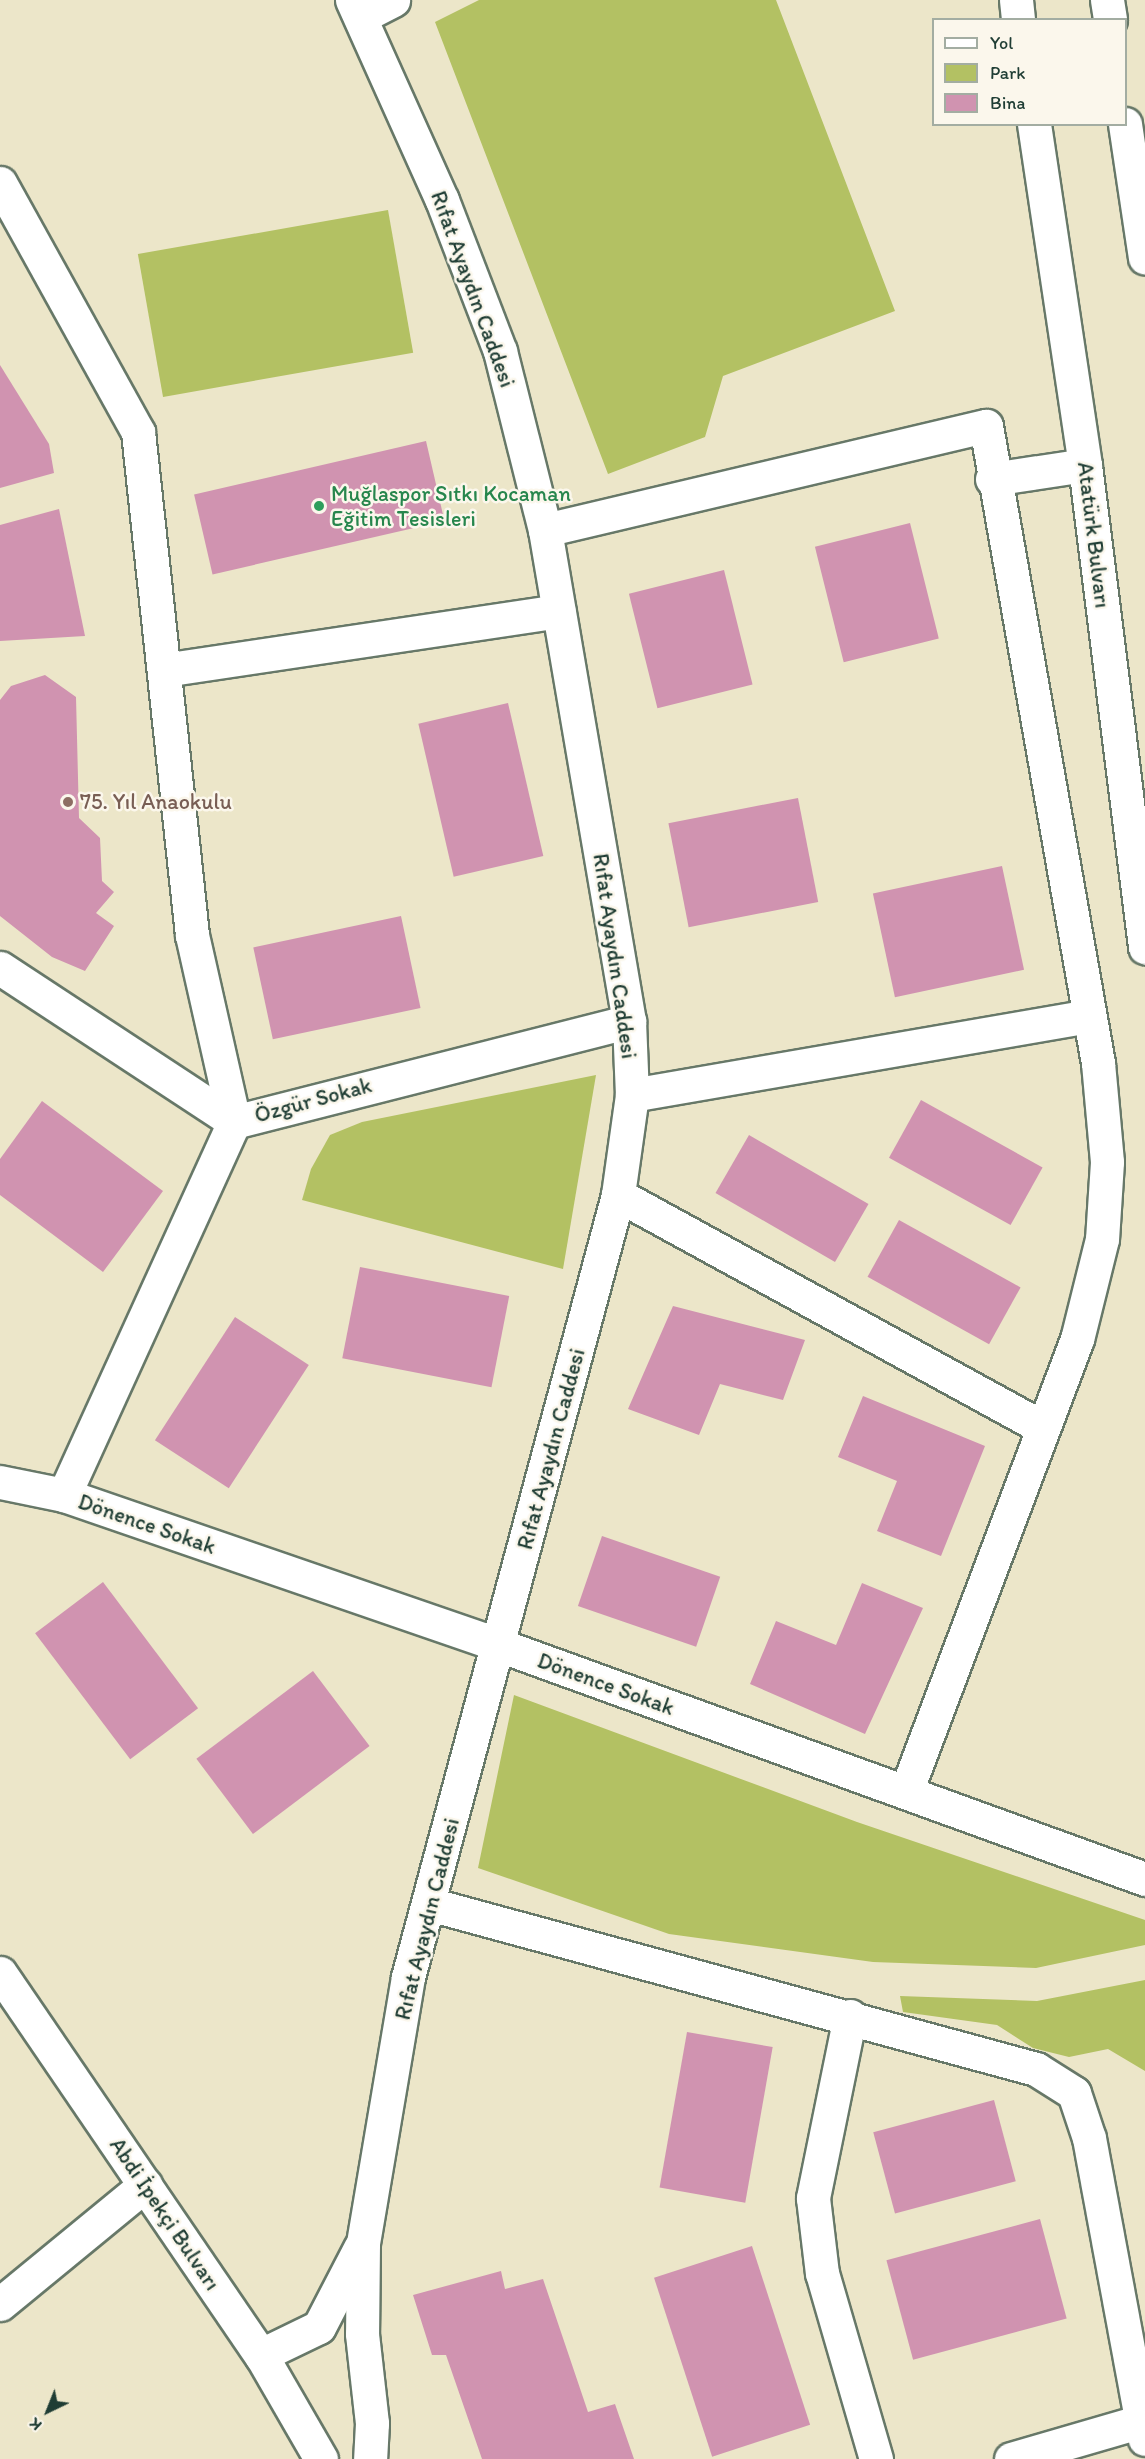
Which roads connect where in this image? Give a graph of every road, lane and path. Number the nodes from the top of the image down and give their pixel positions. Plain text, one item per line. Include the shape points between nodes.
1 (393, 0) edge
2 (1016, 0) edge
3 (1107, 0) edge
4 (357, 8) edge
5 (1018, 18) edge
6 (1110, 18) edge
7 (1034, 126) edge
8 (1125, 126) edge
9 (0, 183) edge
10 (1145, 258) edge
11 (1085, 465) junction
12 (992, 479) junction
13 (545, 530) junction
14 (559, 611) junction
15 (164, 670) junction
16 (1145, 947) edge
17 (0, 968) edge
18 (1087, 1016) junction
19 (628, 1021) junction
20 (632, 1095) junction
21 (234, 1122) junction
22 (618, 1195) junction
23 (1042, 1427) junction
24 (0, 1482) edge
25 (64, 1495) junction
26 (499, 1645) junction
27 (906, 1792) junction
28 (1145, 1879) edge
29 (429, 1904) junction
30 (0, 1974) edge
31 (850, 2016) junction
32 (145, 2185) junction
33 (363, 2244) junction
34 (0, 2304) edge
35 (261, 2355) junction
36 (1144, 2427) edge
37 (321, 2459) edge
38 (370, 2459) edge
39 (876, 2459) edge
40 (1011, 2459) edge

1 - 4 street
2 - 5 street
3 - 6 street
4 - 13 street, Rıfat Ayaydın Caddesi via 441,200 501,351
7 - 11 street, Atatürk Bulvarı
8 - 10 street
9 - 15 street via 138,432
11 - 12 street
11 - 16 street, Atatürk Bulvarı
12 - 13 street via 986,426
12 - 18 street
13 - 14 street, Rıfat Ayaydın Caddesi
14 - 15 street
14 - 19 street, Rıfat Ayaydın Caddesi
15 - 21 street via 192,935
17 - 21 street, Özgür Sokak
18 - 20 street
18 - 23 street via 1098,1063 1107,1162 1102,1239 1077,1339
19 - 20 street, Rıfat Ayaydın Caddesi
19 - 21 street, Özgür Sokak
20 - 22 street, Rıfat Ayaydın Caddesi
21 - 25 street
22 - 23 street
22 - 26 street, Rıfat Ayaydın Caddesi
23 - 27 street
24 - 25 street, Dönence Sokak
25 - 26 street, Dönence Sokak
26 - 27 street, Dönence Sokak
26 - 29 street, Rıfat Ayaydın Caddesi
27 - 28 street, Dönence Sokak
29 - 31 street
29 - 33 street, Rıfat Ayaydın Caddesi via 408,1977
30 - 32 street, Abdi İpekçi Bulvarı
31 - 36 street via 1036,2069 1074,2093 1089,2138
31 - 39 street via 813,2198 822,2272
32 - 34 street
32 - 35 street, Abdi İpekçi Bulvarı
33 - 35 street via 319,2327
33 - 38 street via 362,2334 372,2423
35 - 37 street, Abdi İpekçi Bulvarı
36 - 40 street

